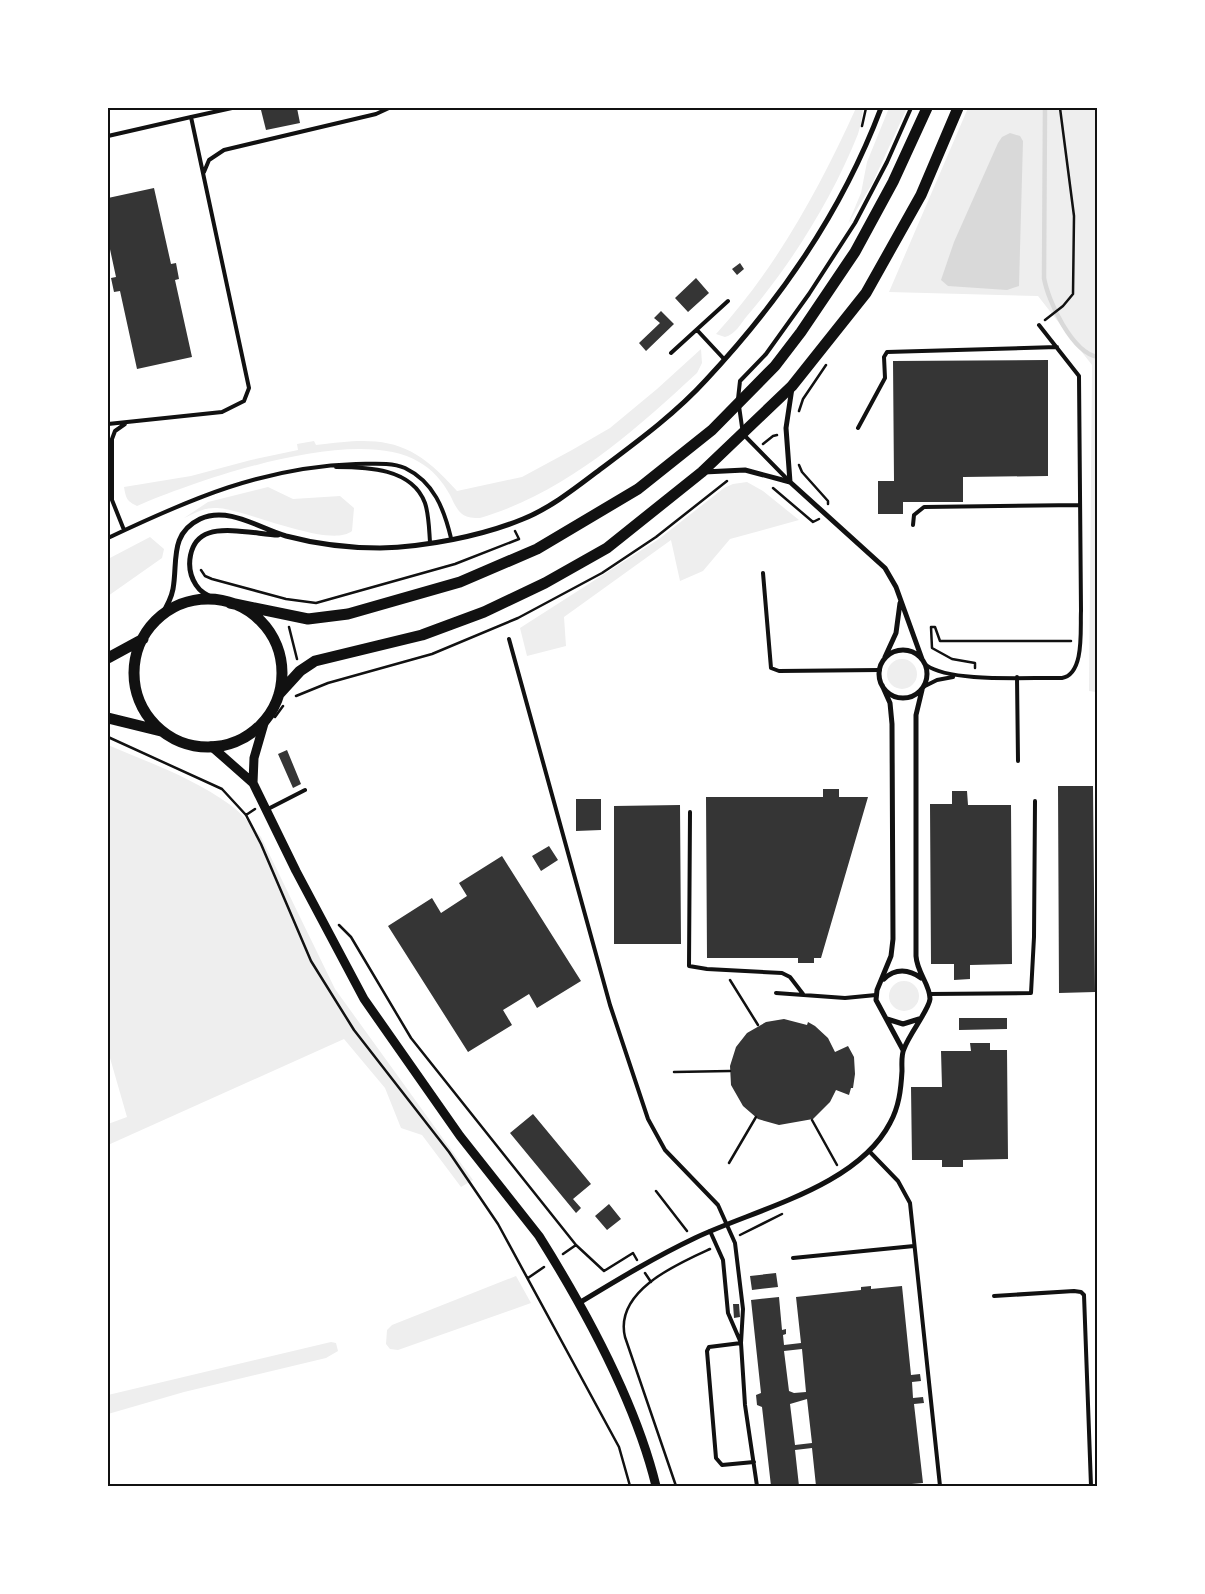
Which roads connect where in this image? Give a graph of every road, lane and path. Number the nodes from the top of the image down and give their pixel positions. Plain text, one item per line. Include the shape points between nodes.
1 (232, 108) edge
2 (389, 108) edge
3 (866, 108) edge
4 (881, 108) edge
5 (912, 108) edge
6 (927, 108) edge
7 (958, 108) edge
8 (1060, 108) edge
9 (191, 117) junction
10 (861, 130) dead end
11 (108, 136) edge
12 (203, 173) junction
13 (728, 301) dead end
14 (1048, 318) dead end
15 (1039, 325) dead end
16 (697, 330) junction
17 (828, 343) junction
18 (1057, 348) junction
19 (671, 353) dead end
20 (724, 359) junction
21 (792, 386) junction
22 (738, 405) junction
23 (797, 418) dead end
24 (132, 422) junction
25 (108, 424) edge
26 (858, 428) dead end
27 (743, 434) junction
28 (796, 458) dead end
29 (302, 469) junction
30 (702, 472) junction
31 (732, 480) dead end
32 (790, 482) junction
33 (108, 483) edge
34 (766, 485) dead end
35 (112, 500) junction
36 (1080, 505) junction
37 (827, 516) junction
38 (512, 523) junction
39 (913, 525) dead end
40 (124, 530) junction
41 (286, 536) junction
42 (108, 538) edge
43 (451, 538) junction
44 (430, 542) junction
45 (199, 563) dead end
46 (763, 573) dead end
47 (899, 596) junction
48 (286, 599) junction
49 (217, 600) junction
50 (230, 603) junction
51 (286, 615) junction
52 (161, 616) junction
53 (143, 639) junction
54 (508, 639) dead end
55 (1080, 640) junction
56 (108, 658) edge
57 (922, 660) junction
58 (926, 666) junction
59 (881, 667) junction
60 (300, 672) junction
61 (960, 676) junction
62 (975, 676) junction
63 (1017, 677) junction
64 (882, 685) junction
65 (923, 688) junction
66 (303, 692) junction
67 (279, 694) junction
68 (108, 718) edge
69 (268, 722) junction
70 (163, 731) junction
71 (108, 737) edge
72 (211, 746) junction
73 (1018, 761) dead end
74 (253, 783) junction
75 (305, 790) dead end
76 (1035, 801) dead end
77 (266, 810) junction
78 (690, 812) dead end
79 (323, 923) junction
80 (729, 978) dead end
81 (921, 978) junction
82 (878, 987) junction
83 (776, 993) dead end
84 (803, 994) junction
85 (930, 994) junction
86 (876, 995) junction
87 (887, 1018) junction
88 (919, 1018) junction
89 (758, 1025) dead end
90 (903, 1050) junction
91 (730, 1071) dead end
92 (674, 1072) dead end
93 (756, 1118) dead end
94 (812, 1120) dead end
95 (869, 1151) junction
96 (728, 1163) dead end
97 (841, 1172) junction
98 (656, 1191) dead end
99 (786, 1213) dead end
100 (727, 1223) junction
101 (710, 1231) junction
102 (733, 1238) junction
103 (693, 1239) junction
104 (718, 1246) junction
105 (914, 1246) junction
106 (793, 1258) dead end
107 (641, 1266) junction
108 (651, 1282) junction
109 (994, 1296) dead end
110 (579, 1303) junction
111 (741, 1343) junction
112 (754, 1462) junction
113 (630, 1486) edge
114 (656, 1486) edge
115 (676, 1486) edge
116 (757, 1486) edge
117 (940, 1486) edge
118 (1091, 1486) edge

1 - 9 lane
2 - 12 lane via 376,114 224,150 209,160
3 - 10 path
4 - 20 street via 839,198 800,265
5 - 22 lane via 855,223 766,354 740,381
6 - 22 main road via 893,182 844,271 796,339
7 - 17 main road via 921,195 892,249 866,293
8 - 14 path via 1074,216 1073,294
9 - 11 lane
9 - 12 lane
12 - 24 lane via 247,373 248,393 240,405 222,412
13 - 16 lane
15 - 18 lane
16 - 19 lane
16 - 20 lane
17 - 21 main road
17 - 23 path via 826,367 803,399
18 - 26 lane via 887,352 884,357 885,378
18 - 36 lane via 1079,376
20 - 38 street via 705,382 619,455 571,491
21 - 27 main road
21 - 32 street via 786,428
22 - 27 lane
22 - 51 main road via 638,489 537,549 460,582 348,614 315,619
24 - 25 lane
24 - 35 lane via 118,428 112,438
27 - 30 main road
27 - 32 lane
28 - 37 path via 802,472 828,501
29 - 40 lane via 215,490
29 - 43 lane via 360,464 391,464 404,468 432,490 440,503
29 - 44 lane via 372,469 400,477 415,488 425,502
30 - 32 street via 745,470
30 - 60 main road via 607,548 545,583 484,612 431,632 315,661
31 - 66 path via 725,482 656,537 602,572 518,618 432,654
32 - 37 street
33 - 35 lane
34 - 37 path via 813,522
35 - 40 lane
36 - 39 lane via 924,507 916,512
36 - 55 lane
37 - 47 street via 881,563
38 - 43 street
38 - 48 path via 519,539 455,564 322,602
40 - 42 lane
41 - 44 street via 374,548
41 - 49 street via 217,531 202,536 190,555 192,578 206,595
41 - 52 street via 226,516 197,520 188,526 178,541 173,591
43 - 44 street
45 - 48 path via 208,578
46 - 59 lane via 771,668 779,671
47 - 57 street
47 - 59 street via 896,633
48 - 51 path
49 - 50 main road
49 - 52 main road via 188,602
50 - 51 main road
50 - 67 main road via 256,615 271,633 282,670
51 - 60 path
52 - 53 main road
53 - 56 main road
53 - 70 main road via 136,657 135,684 143,707
54 - 100 lane via 610,1005 645,1110 665,1150 709,1194
55 - 62 path via 940,641 935,627 931,627 932,648 952,659 975,663
55 - 63 lane via 1076,664 1070,675 1062,678
57 - 58 street
57 - 59 street via 912,652 900,651 887,656
58 - 61 lane via 939,673
58 - 65 street via 928,676
59 - 64 street
60 - 66 path
60 - 67 main road
61 - 62 lane
61 - 65 lane via 937,680
62 - 63 lane
63 - 73 lane
64 - 65 street via 886,691 900,698 912,697
64 - 82 street via 890,703 892,724 893,940 891,956
65 - 81 street via 916,715 916,956
66 - 69 path
67 - 69 main road
68 - 70 main road
69 - 72 main road via 239,740
69 - 74 street via 254,758
70 - 72 main road via 193,745
71 - 113 path via 222,789 246,815 262,844 311,962 354,1030 449,1152 498,1224 619,1447
72 - 74 street
74 - 77 street
75 - 77 lane
76 - 85 lane via 1031,993
77 - 79 street
78 - 84 lane via 689,966 782,973 790,977
79 - 107 path via 337,924 351,937 411,1038 576,1245 604,1271 633,1253
79 - 110 street via 364,999 460,1136 539,1236
80 - 89 path
81 - 82 street via 911,972 898,971 886,976
81 - 85 street
82 - 86 street
83 - 84 lane
84 - 86 lane via 845,998
85 - 88 street via 928,1008
86 - 87 street via 879,1008
87 - 88 street via 903,1024
87 - 90 street
88 - 90 street
90 - 95 street via 894,1113
91 - 92 path
93 - 96 path
94 - 97 path
95 - 97 street
95 - 105 lane via 903,1187 910,1202
97 - 100 street via 792,1198
98 - 103 path
99 - 102 path
100 - 101 street
100 - 102 lane
101 - 103 street
101 - 104 lane
102 - 111 lane via 743,1309
103 - 107 street
104 - 108 path
104 - 111 lane via 724,1265 728,1313
105 - 106 lane
105 - 117 lane
107 - 108 path
107 - 110 street
108 - 115 path via 628,1307 624,1331
109 - 118 lane via 1074,1291 1084,1296
110 - 114 street via 626,1402
111 - 112 lane via 745,1405
111 - 112 lane via 714,1345 708,1351 716,1458 722,1465
112 - 116 lane

